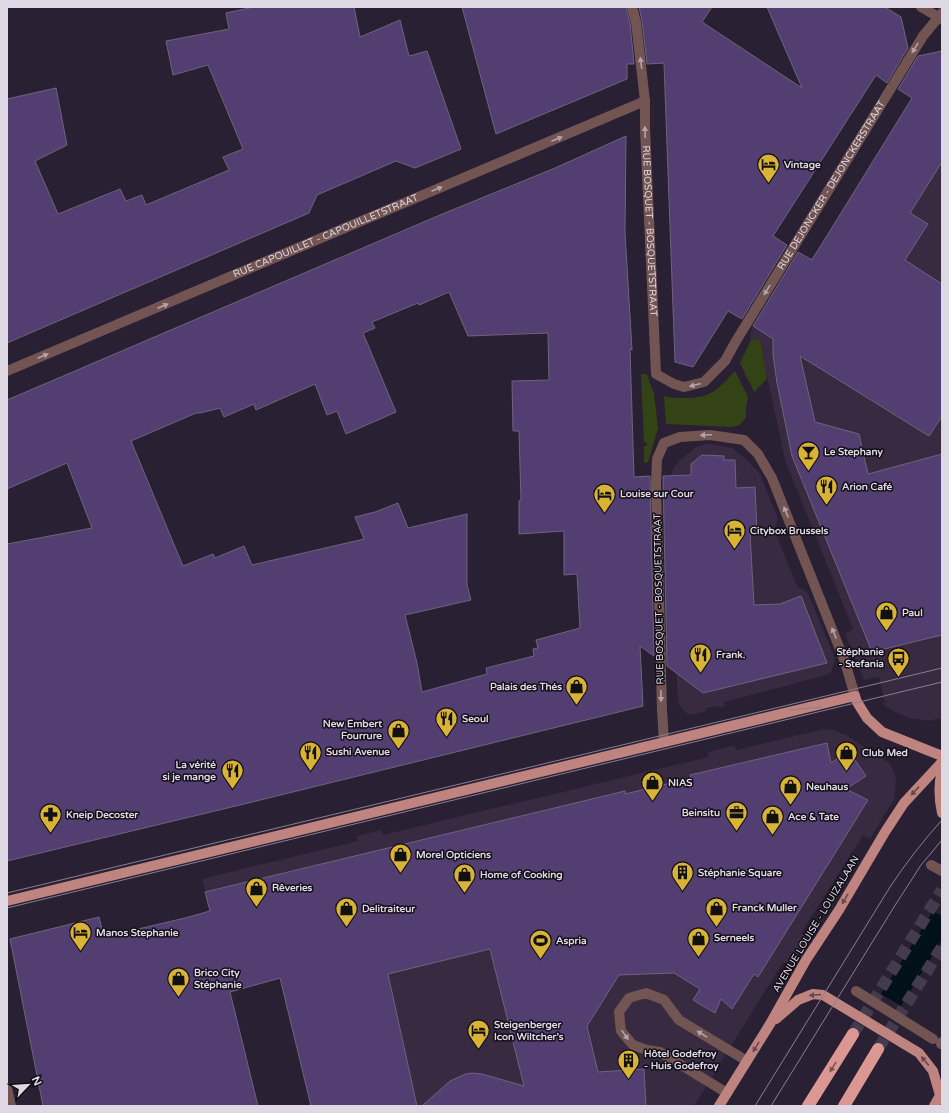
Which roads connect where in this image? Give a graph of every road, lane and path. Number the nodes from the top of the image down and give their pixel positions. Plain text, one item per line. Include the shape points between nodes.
1 (632, 7) edge
2 (922, 7) edge
3 (941, 16) edge
4 (645, 102) junction
5 (725, 361) joint
6 (7, 371) edge
7 (856, 696) junction
8 (664, 742) junction
9 (942, 756) edge
10 (942, 762) edge
11 (942, 771) edge
12 (942, 813) edge
13 (7, 901) edge
14 (856, 988) dead end
15 (770, 1024) junction
16 (853, 1034) tunnel mouth
17 (939, 1042) edge
18 (878, 1049) tunnel mouth
19 (747, 1062) junction
20 (7, 1088) edge
21 (727, 1093) junction
22 (941, 1094) edge
23 (11, 1106) edge
24 (720, 1106) edge
25 (808, 1106) edge
26 (844, 1106) edge
27 (934, 1106) edge

4 -> 1 street, RUE BOSQUET - BOSQUETSTRAAT
2 - 3 street
3 -> 5 street, RUE DEJONCKER - DEJONCKERSTRAAT via 923,36
5 -> 4 street, RUE BOSQUET - BOSQUETSTRAAT via 704,382 684,388 656,374
6 -> 4 street, RUE CAPOUILLET - CAPOUILLETSTRAAT
7 - 8 main road
7 -> 8 street, RUE BOSQUET - BOSQUETSTRAAT via 772,478 758,454 744,440 710,435 680,437 664,443 657,459
7 - 9 main road via 867,718 882,732
8 - 13 main road
10 -> 15 main road, AVENUE LOUISE - LOUIZALAAN via 896,815 806,960
11 - 12 main road via 939,798
14 - 17 street
15 -> 19 main road, AVENUE LOUISE - LOUIZALAAN
22 -> 15 main road via 934,1071 918,1053 824,995 813,994 798,1000
16 -> 25 highway
18 - 26 highway
19 - 21 main road, AVENUE LOUISE - LOUIZALAAN
19 -> 21 street via 679,1020 664,1000 646,993 630,998 619,1012 621,1031 633,1045 660,1052
20 - 23 street
21 - 24 main road, AVENUE LOUISE - LOUIZALAAN
22 - 27 main road

